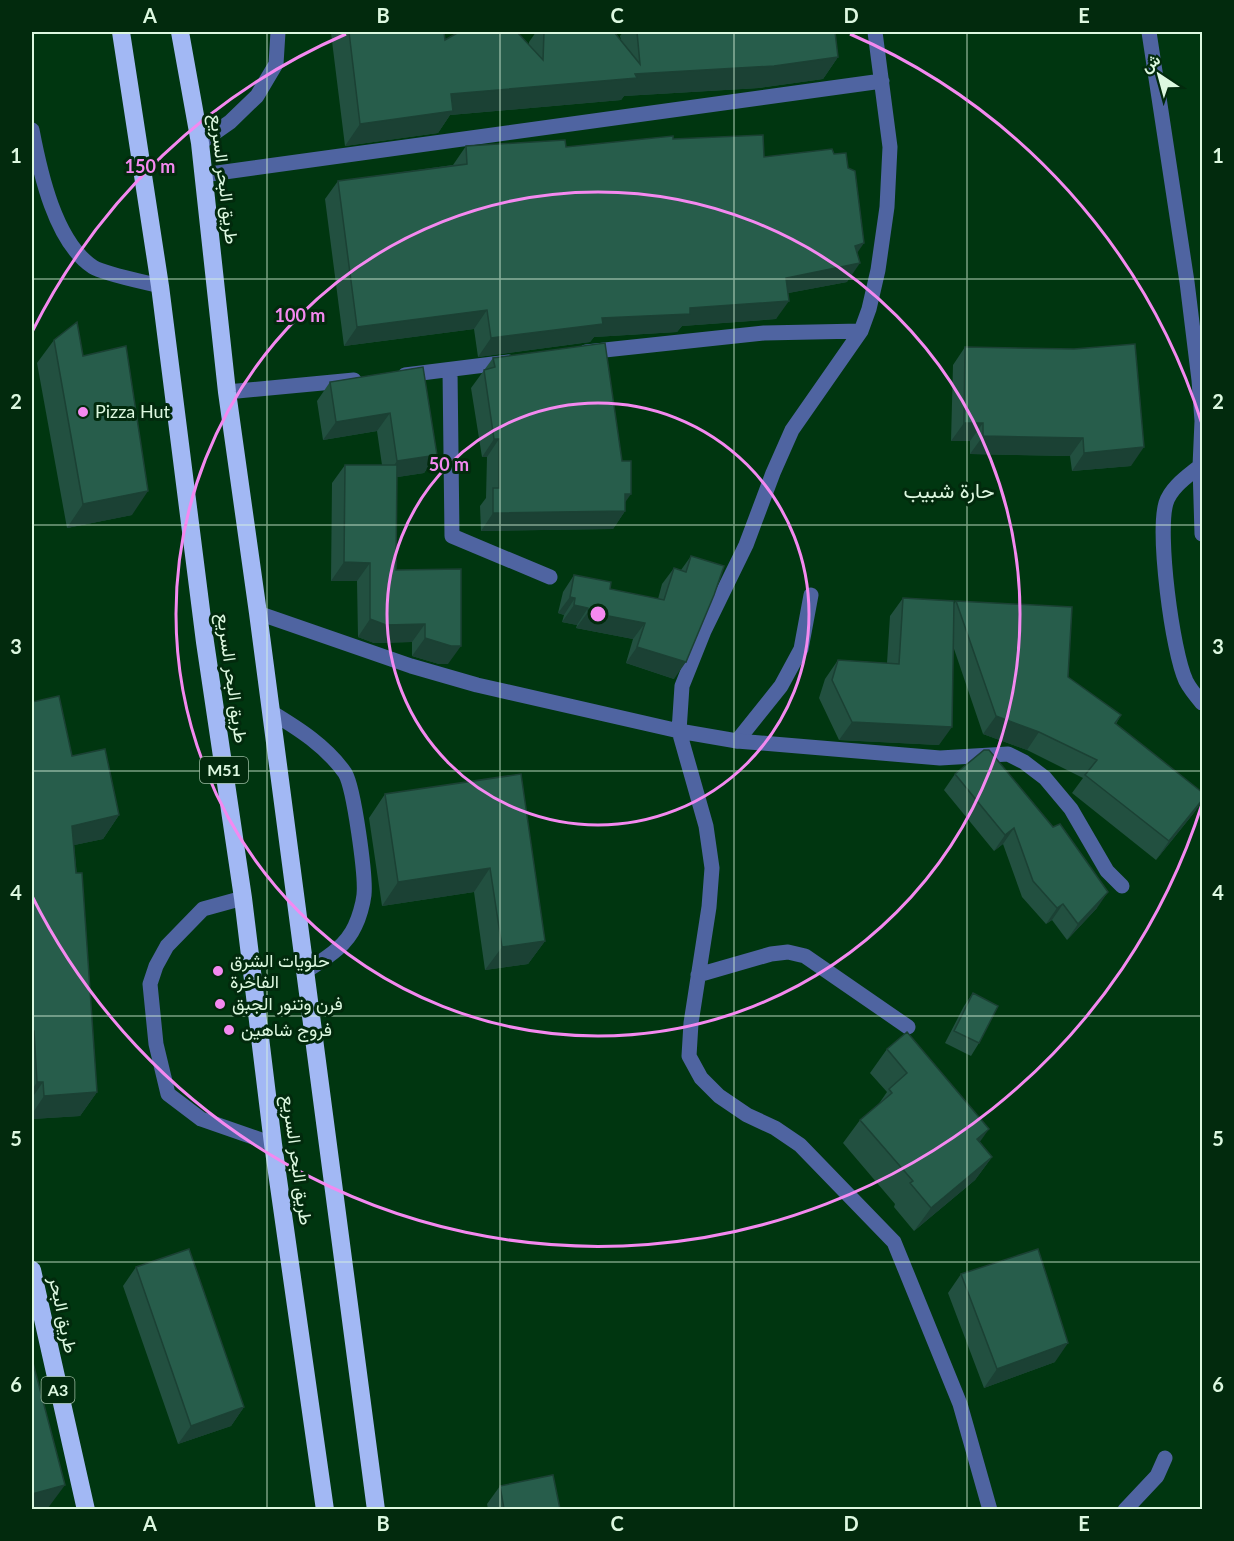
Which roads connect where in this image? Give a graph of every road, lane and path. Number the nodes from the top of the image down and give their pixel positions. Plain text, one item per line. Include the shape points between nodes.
1 (121, 32) edge
2 (180, 32) edge
3 (278, 32) edge
4 (875, 32) edge
5 (1149, 32) edge
6 (882, 81) junction
7 (32, 130) edge
8 (200, 143) junction
9 (203, 175) junction
10 (160, 286) junction
11 (861, 331) junction
12 (572, 354) edge
13 (528, 359) edge
14 (450, 370) junction
15 (227, 392) junction
16 (1200, 466) junction
17 (1203, 534) edge
18 (550, 577) dead end
19 (811, 595) dead end
20 (258, 614) junction
21 (1203, 703) edge
22 (271, 712) junction
23 (679, 731) junction
24 (737, 741) junction
25 (1122, 886) dead end
26 (243, 898) junction
27 (305, 972) junction
28 (698, 975) junction
29 (908, 1027) dead end
30 (273, 1144) junction
31 (32, 1270) edge
32 (1165, 1458) dead end
33 (86, 1509) edge
34 (325, 1509) edge
35 (376, 1509) edge
36 (990, 1509) edge
37 (1125, 1509) edge

1 - 10 highway, طريق البحر السريع / M51
2 - 8 highway, طريق البحر السريع
3 - 8 street via 276,64 257,96
4 - 6 street
5 - 16 street via 1199,380
6 - 9 street
6 - 11 street via 890,147 887,207 870,309
7 - 10 street via 55,215 69,242 94,268
8 - 9 highway, طريق البحر السريع
9 - 15 highway, طريق البحر السريع
10 - 26 highway, طريق البحر السريع / M51 via 205,642
11 - 12 street via 764,333
11 - 23 street via 792,430 746,545 689,666 682,687
13 - 14 street
14 - 15 street
14 - 18 street via 452,537
15 - 20 highway, طريق البحر السريع
16 - 17 street
16 - 21 street via 1171,494 1164,522 1167,597 1179,657 1185,679
19 - 24 street via 801,649 781,686
20 - 22 highway, طريق البحر السريع
20 - 23 street via 477,685
22 - 27 highway, طريق البحر السريع
22 - 27 street via 330,755 346,776 358,826 364,895 356,926 341,947
23 - 24 street
23 - 28 street via 706,826 712,868 710,907
24 - 25 street via 940,758 1008,754 1045,778 1071,809 1107,871
26 - 30 highway, طريق البحر السريع / M51
26 - 30 street via 203,909 167,946 150,984 156,1044 168,1094 201,1119
27 - 35 highway, طريق البحر السريع
28 - 29 street via 771,954 805,956
28 - 36 street via 689,1056 701,1078 747,1115 800,1145 894,1242 960,1404
30 - 34 highway, طريق البحر السريع / M51
31 - 33 highway, طريق البحر / A3
32 - 37 street via 1157,1476

